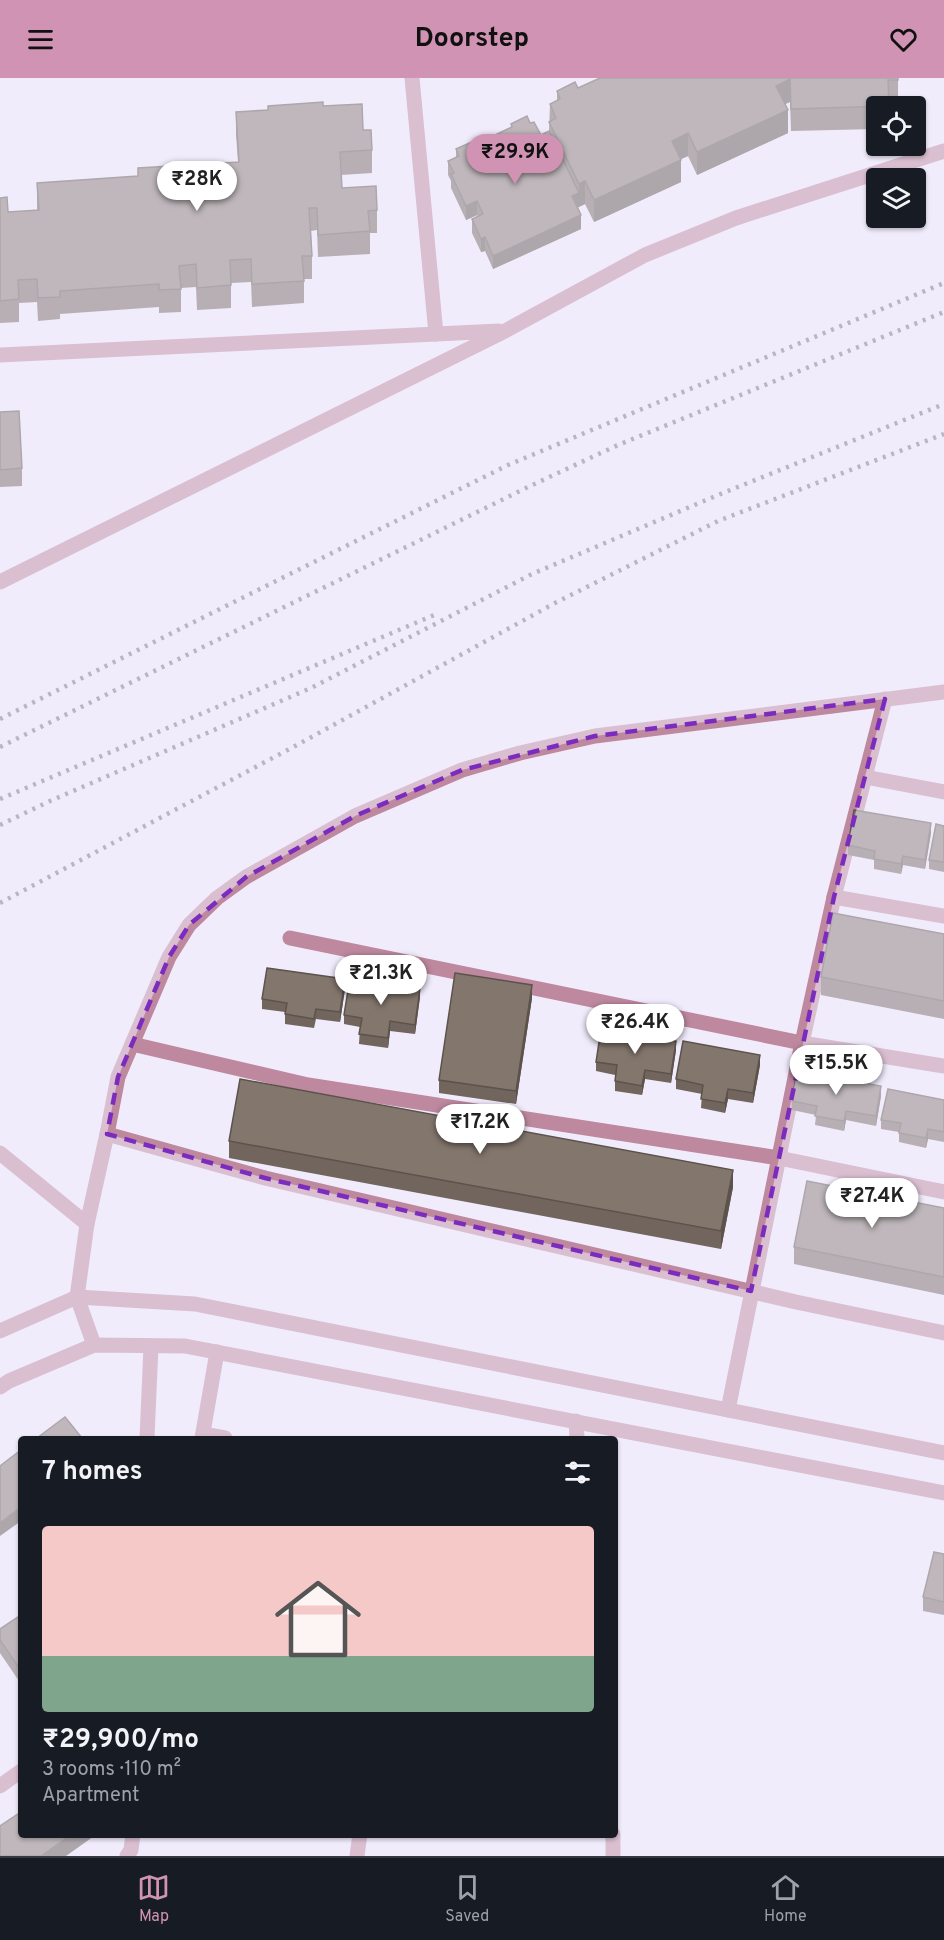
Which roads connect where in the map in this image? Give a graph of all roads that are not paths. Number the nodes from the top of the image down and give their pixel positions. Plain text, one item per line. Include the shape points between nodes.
1 (411, 78) edge
2 (944, 151) edge
3 (505, 331) junction
4 (436, 334) junction
5 (0, 355) edge
6 (0, 582) edge
7 (944, 692) edge
8 (885, 699) junction
9 (865, 777) junction
10 (944, 792) edge
11 (834, 897) junction
12 (944, 916) edge
13 (290, 938) dead end
14 (802, 1043) junction
15 (132, 1044) junction
16 (944, 1066) edge
17 (107, 1134) junction
18 (0, 1153) edge
19 (779, 1158) junction
20 (944, 1192) edge
21 (87, 1224) junction
22 (751, 1291) junction
23 (77, 1297) junction
24 (0, 1331) edge
25 (944, 1334) edge
26 (94, 1345) junction
27 (151, 1346) junction
28 (217, 1352) junction
29 (0, 1387) edge
30 (728, 1410) junction
31 (576, 1421) junction
32 (147, 1436) edge
33 (202, 1436) edge
34 (577, 1436) edge
35 (944, 1453) edge
36 (944, 1493) edge
37 (18, 1773) edge
38 (2, 1783) edge
39 (18, 1783) edge
40 (132, 1838) edge
41 (359, 1838) edge
42 (613, 1838) edge
43 (127, 1856) edge
44 (357, 1856) edge
45 (613, 1856) edge

1 - 4 street
2 - 3 street via 736,218 645,255
3 - 4 street
3 - 6 street
4 - 5 street
7 - 8 street
8 - 9 street
8 - 15 street via 595,736 462,770 355,816 246,877 216,898 189,925 169,957
9 - 10 street
9 - 11 street
11 - 12 street
11 - 14 street
13 - 14 street
14 - 16 street
14 - 19 street
15 - 17 street via 118,1077
15 - 19 street via 308,1085
17 - 21 street
17 - 22 street via 265,1178
18 - 21 street
19 - 20 street
19 - 22 street
21 - 23 street
22 - 25 street
22 - 30 street
23 - 24 street
23 - 26 street
23 - 30 street via 195,1304
26 - 27 street
26 - 29 street
27 - 28 street via 185,1346
27 - 32 street
28 - 31 street
28 - 33 street
30 - 35 street
31 - 34 street
31 - 36 street
37 - 38 street
38 - 39 street
40 - 43 street
41 - 44 street
42 - 45 street

